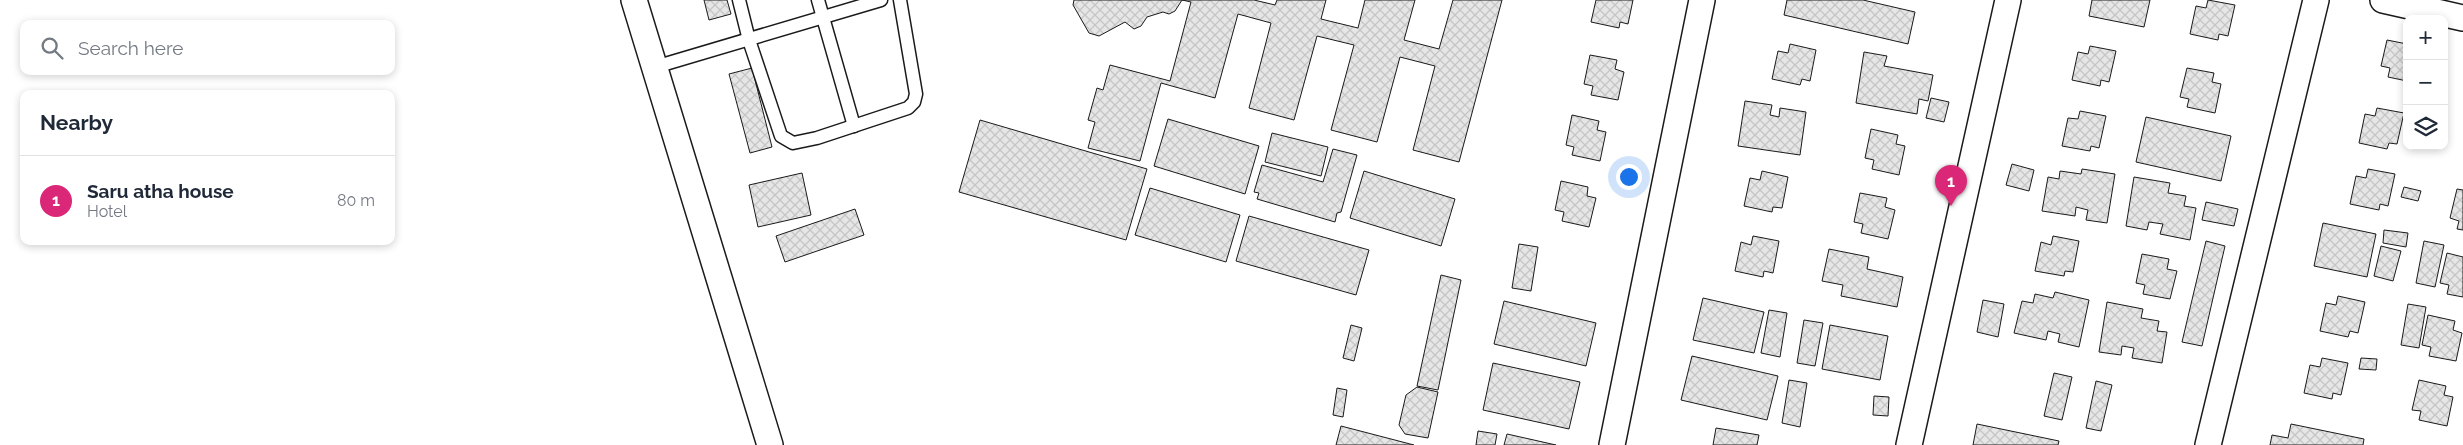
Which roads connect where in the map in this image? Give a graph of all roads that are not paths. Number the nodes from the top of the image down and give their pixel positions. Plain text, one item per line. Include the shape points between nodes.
1 (634, 0) edge
2 (738, 0) edge
3 (818, 0) edge
4 (881, 0) edge
5 (900, 0) edge
6 (1702, 0) edge
7 (2008, 0) edge
8 (2316, 0) edge
9 (2383, 0) edge
10 (822, 18) junction
11 (2463, 18) edge
12 (749, 40) junction
13 (655, 67) junction
14 (854, 126) junction
15 (770, 445) edge
16 (1612, 445) edge
17 (1909, 445) edge
18 (2208, 445) edge

1 - 13 street
2 - 12 lane
3 - 10 lane
4 - 10 lane
5 - 14 lane via 916,94 914,102 908,108
6 - 16 street
7 - 17 street
8 - 18 street
9 - 11 street
10 - 12 lane
10 - 14 lane
12 - 13 lane
12 - 14 lane via 782,136 788,141 793,143 817,138
13 - 15 street

